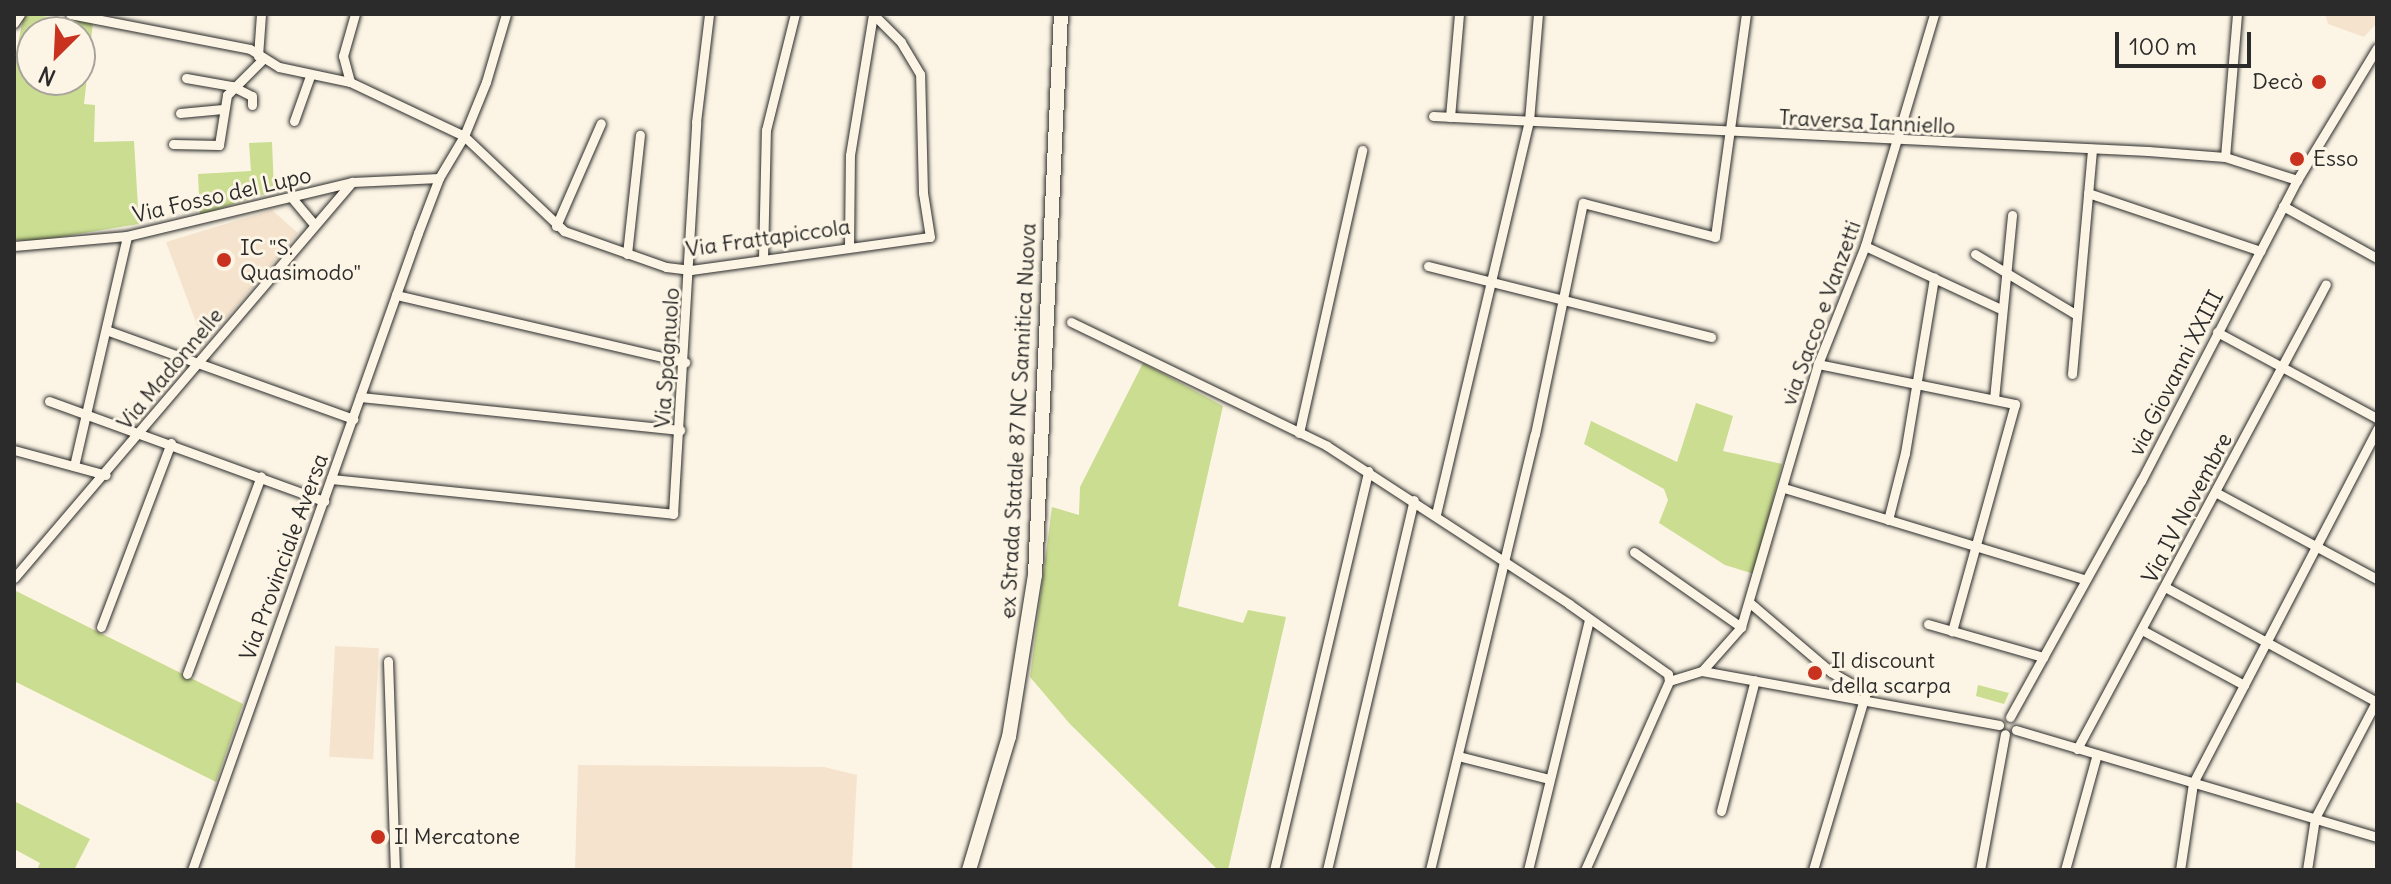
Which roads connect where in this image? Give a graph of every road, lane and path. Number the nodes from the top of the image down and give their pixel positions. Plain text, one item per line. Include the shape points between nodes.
1 (70, 14) edge
2 (261, 14) edge
3 (506, 14) edge
4 (709, 14) edge
5 (795, 14) edge
6 (873, 14) edge
7 (1061, 14) edge
8 (1459, 14) edge
9 (1538, 14) edge
10 (1746, 14) edge
11 (1934, 14) edge
12 (2237, 14) edge
13 (353, 15) edge
14 (2377, 48) edge
15 (260, 58) junction
16 (310, 76) junction
17 (186, 78) dead end
18 (350, 82) junction
19 (232, 86) junction
20 (252, 105) dead end
21 (223, 109) junction
22 (180, 113) dead end
23 (1433, 116) dead end
24 (1450, 117) junction
25 (294, 121) dead end
26 (1529, 121) junction
27 (601, 123) dead end
28 (1732, 134) junction
29 (640, 135) dead end
30 (464, 136) junction
31 (1899, 142) junction
32 (173, 144) dead end
33 (2092, 149) junction
34 (1362, 150) dead end
35 (2225, 157) junction
36 (439, 178) junction
37 (2297, 180) junction
38 (352, 182) junction
39 (2088, 193) junction
40 (292, 198) junction
41 (2283, 206) junction
42 (2012, 215) dead end
43 (315, 225) junction
44 (556, 226) junction
45 (127, 236) junction
46 (14, 246) edge
47 (849, 246) junction
48 (1865, 246) junction
49 (2260, 251) junction
50 (627, 254) junction
51 (1975, 254) dead end
52 (2377, 258) edge
53 (763, 259) junction
54 (1428, 266) dead end
55 (691, 270) junction
56 (2005, 273) junction
57 (1934, 277) junction
58 (1490, 280) junction
59 (2326, 284) dead end
60 (396, 295) junction
61 (1564, 298) junction
62 (2001, 309) junction
63 (2077, 315) junction
64 (1071, 322) dead end
65 (106, 330) junction
66 (2217, 332) junction
67 (1711, 337) dead end
68 (685, 362) junction
69 (198, 364) junction
70 (1818, 364) junction
71 (2283, 367) junction
72 (2072, 374) dead end
73 (1914, 383) junction
74 (360, 397) junction
75 (1994, 399) junction
76 (49, 401) dead end
77 (86, 413) junction
78 (2377, 418) edge
79 (353, 419) junction
80 (2377, 429) edge
81 (680, 430) junction
82 (140, 433) junction
83 (1299, 433) junction
84 (171, 443) junction
85 (14, 450) edge
86 (74, 466) junction
87 (1368, 471) junction
88 (106, 475) junction
89 (261, 476) junction
90 (331, 479) junction
91 (1784, 488) junction
92 (2217, 493) junction
93 (1414, 500) junction
94 (324, 501) junction
95 (1436, 514) junction
96 (1888, 520) junction
97 (1975, 546) junction
98 (2316, 546) junction
99 (1634, 552) dead end
100 (1504, 560) junction
101 (14, 578) edge
102 (2084, 579) junction
103 (2377, 579) edge
104 (2165, 587) junction
105 (1750, 603) junction
106 (1589, 619) junction
107 (1928, 624) dead end
108 (101, 627) dead end
109 (1741, 627) junction
110 (2142, 630) junction
111 (1952, 631) junction
112 (2266, 642) junction
113 (2043, 657) junction
114 (388, 661) dead end
115 (1702, 671) junction
116 (187, 674) dead end
117 (1839, 677) junction
118 (1755, 680) junction
119 (1669, 681) junction
120 (2244, 685) junction
121 (1835, 695) junction
122 (1867, 701) junction
123 (2377, 701) edge
124 (2010, 717) junction
125 (1999, 725) junction
126 (2016, 730) junction
127 (2005, 734) junction
128 (2077, 749) junction
129 (2097, 754) junction
130 (1458, 756) junction
131 (2168, 776) junction
132 (1549, 779) junction
133 (2193, 783) junction
134 (2191, 799) junction
135 (1721, 811) dead end
136 (2315, 818) junction
137 (2377, 837) edge
138 (192, 870) edge
139 (395, 870) edge
140 (969, 870) edge
141 (1274, 870) edge
142 (1327, 870) edge
143 (1430, 870) edge
144 (1528, 870) edge
145 (1585, 870) edge
146 (1813, 870) edge
147 (1980, 870) edge
148 (2065, 870) edge
149 (2180, 870) edge
150 (2307, 870) edge

1 - 15 street, Via Frattapiccola via 250,49
2 - 15 street
3 - 30 street, Via Provinciale Aversa
4 - 55 street, Via Spagnuolo via 702,38 696,122
5 - 53 street via 766,130
6 - 47 street via 850,155
6 - 47 street, Via Frattapiccola via 901,42 920,74 923,193 930,237
7 - 140 highway, ex Strada Statale 87 NC Sannitica Nuova via 1035,575 1009,737
8 - 24 street
9 - 26 street
10 - 28 street
11 - 31 street, via Sacco e Vanzetti
12 - 35 street
13 - 18 street via 343,56
14 - 37 street, via Giovanni XXIII
15 - 16 street, Via Frattapiccola
15 - 19 street
16 - 18 street, Via Frattapiccola
16 - 25 street
17 - 19 street
18 - 30 street, Via Frattapiccola
19 - 20 street via 252,96
19 - 21 street
21 - 22 street
21 - 32 street via 219,145
23 - 24 street, Traversa Ianniello
24 - 26 street, Traversa Ianniello
26 - 28 street, Traversa Ianniello
26 - 58 street
27 - 44 street
28 - 31 street, Traversa Ianniello
28 - 61 street via 1715,237 1583,203
29 - 50 street
30 - 36 street, Via Provinciale Aversa
30 - 44 street, Via Frattapiccola
31 - 33 street, Traversa Ianniello
31 - 48 street, via Sacco e Vanzetti
33 - 35 street, Traversa Ianniello
33 - 39 street
34 - 83 street
35 - 37 street, Traversa Ianniello
36 - 38 street, Via Fosso del Lupo
36 - 60 street, Via Provinciale Aversa
37 - 41 street, via Giovanni XXIII
38 - 40 street, Via Fosso del Lupo
38 - 43 street, Via Madonnelle
39 - 49 street
39 - 63 street
40 - 43 street
40 - 45 street, Via Fosso del Lupo
41 - 49 street, via Giovanni XXIII
41 - 52 street
42 - 56 street
43 - 69 street, Via Madonnelle
44 - 50 street, Via Frattapiccola
45 - 46 street, Via Fosso del Lupo
45 - 65 street
47 - 53 street, Via Frattapiccola
48 - 57 street
48 - 70 street, via Sacco e Vanzetti
49 - 66 street, via Giovanni XXIII
50 - 55 street, Via Frattapiccola
51 - 56 street
53 - 55 street, Via Frattapiccola
54 - 58 street
55 - 68 street, Via Spagnuolo
56 - 62 street
56 - 63 street
57 - 62 street
57 - 73 street
58 - 61 street
58 - 95 street
59 - 71 street, Via IV Novembre
60 - 68 street
60 - 74 street, Via Provinciale Aversa
61 - 67 street
61 - 100 street
62 - 75 street
63 - 72 street
64 - 83 street
65 - 69 street
65 - 77 street
66 - 71 street
66 - 102 street, via Giovanni XXIII
68 - 81 street, Via Spagnuolo
69 - 79 street
69 - 82 street, Via Madonnelle
70 - 73 street
70 - 91 street, via Sacco e Vanzetti
71 - 78 street
71 - 92 street, Via IV Novembre
73 - 75 street
73 - 96 street via 1905,453
74 - 79 street, Via Provinciale Aversa
74 - 81 street
75 - 97 street via 2015,404
76 - 77 street
77 - 82 street
77 - 86 street
79 - 90 street, Via Provinciale Aversa
80 - 98 street
81 - 90 street, Via Spagnuolo via 673,514
82 - 84 street
82 - 88 street, Via Madonnelle
83 - 87 street
84 - 89 street
84 - 108 street
85 - 86 street
86 - 88 street
87 - 93 street
87 - 141 street
88 - 101 street, Via Madonnelle
89 - 94 street
89 - 116 street
90 - 94 street, Via Provinciale Aversa
91 - 96 street
91 - 105 street, via Sacco e Vanzetti
92 - 98 street
92 - 104 street, Via IV Novembre
93 - 95 street
93 - 142 street
94 - 138 street, Via Provinciale Aversa
95 - 100 street
96 - 97 street
97 - 102 street
97 - 111 street
98 - 103 street
98 - 112 street
99 - 109 street
100 - 106 street
100 - 130 street
102 - 113 street, via Giovanni XXIII
104 - 110 street, Via IV Novembre
104 - 112 street
105 - 109 street, via Sacco e Vanzetti
105 - 117 street
106 - 119 street via 1668,674
106 - 132 street
107 - 111 street
109 - 115 street, via Sacco e Vanzetti
110 - 120 street
110 - 128 street, Via IV Novembre
111 - 113 street
112 - 120 street
112 - 123 street
113 - 124 street, via Giovanni XXIII
114 - 139 street
115 - 118 street
115 - 119 street
117 - 121 street
117 - 122 street via 1866,692
118 - 121 street
118 - 135 street
119 - 145 street
120 - 133 street
121 - 122 street
122 - 125 street
122 - 146 street
123 - 136 street
124 - 125 street
124 - 126 street
125 - 127 street
126 - 127 street
126 - 128 street
127 - 147 street
128 - 129 street
129 - 131 street
129 - 148 street
130 - 132 street
130 - 143 street
131 - 133 street
131 - 134 street
132 - 144 street
133 - 134 street
133 - 136 street
134 - 149 street
136 - 137 street
136 - 150 street

